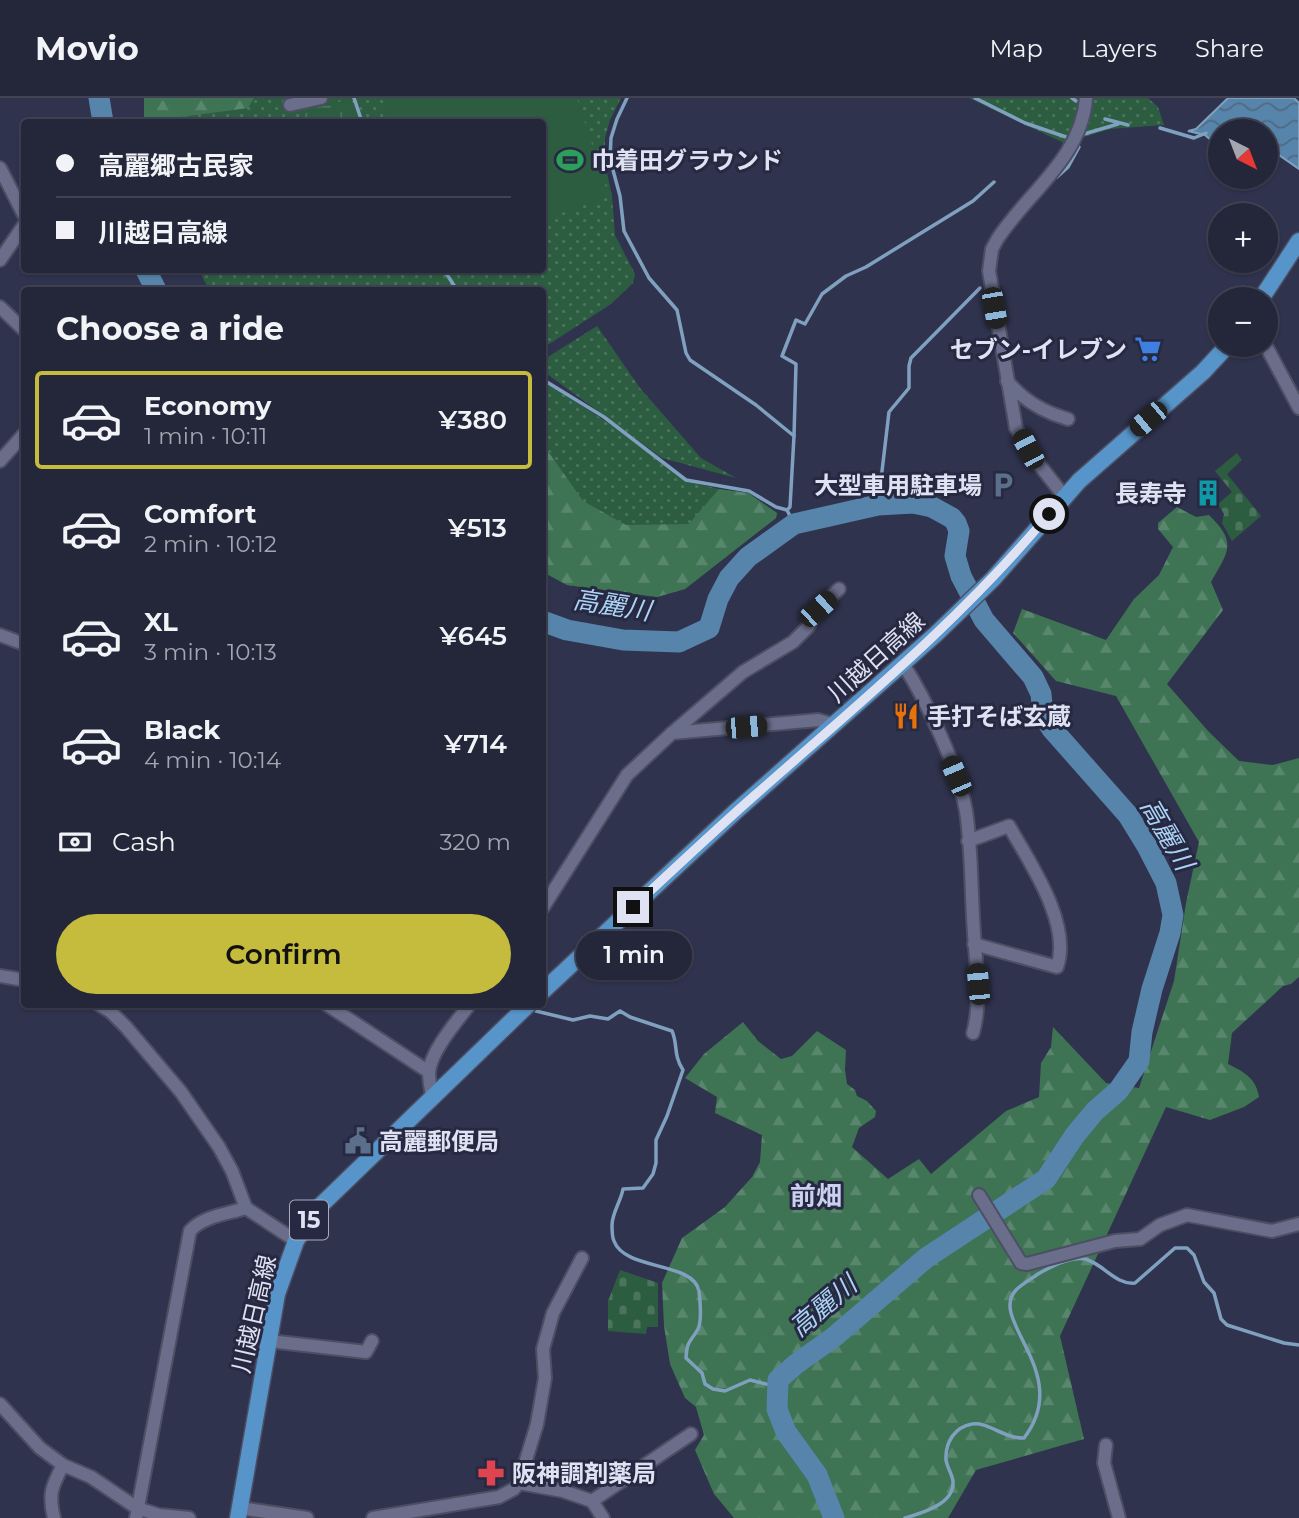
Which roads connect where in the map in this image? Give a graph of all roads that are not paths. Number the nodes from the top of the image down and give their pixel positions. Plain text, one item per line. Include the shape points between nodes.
1 (321, 98) edge
2 (1086, 98) edge
3 (290, 105) dead end
4 (0, 169) edge
5 (21, 209) edge
6 (21, 229) edge
7 (1299, 242) edge
8 (1293, 259) edge
9 (0, 260) edge
10 (1271, 287) edge
11 (0, 307) edge
12 (21, 327) edge
13 (1217, 357) edge
14 (1272, 357) edge
15 (1006, 381) junction
16 (1299, 408) edge
17 (1068, 419) dead end
18 (21, 438) edge
19 (0, 461) edge
20 (1064, 496) junction
21 (839, 589) dead end
22 (0, 635) edge
23 (21, 643) edge
24 (903, 664) junction
25 (835, 725) junction
26 (673, 733) junction
27 (968, 841) junction
28 (546, 903) edge
29 (974, 944) junction
30 (0, 976) edge
31 (21, 980) edge
32 (546, 988) edge
33 (104, 1008) edge
34 (332, 1008) edge
35 (467, 1008) edge
36 (525, 1008) edge
37 (973, 1033) dead end
38 (429, 1072) junction
39 (432, 1096) junction
40 (979, 1195) dead end
41 (246, 1209) junction
42 (1299, 1224) edge
43 (296, 1241) junction
44 (582, 1258) dead end
45 (269, 1341) junction
46 (372, 1341) dead end
47 (0, 1404) edge
48 (691, 1434) dead end
49 (1105, 1446) dead end
50 (63, 1465) junction
51 (519, 1483) junction
52 (592, 1501) junction
53 (137, 1513) edge
54 (239, 1513) edge
55 (54, 1518) edge
56 (188, 1518) edge
57 (307, 1518) edge
58 (373, 1518) edge
59 (603, 1518) edge
60 (1119, 1518) edge

1 - 3 street
2 - 15 street via 1075,141 992,249 989,284
4 - 5 street
6 - 9 street
7 - 8 main road
8 - 10 main road
11 - 12 street
13 - 20 main road, 川越日高線
14 - 16 street
15 - 17 street via 1041,409
15 - 20 street via 1016,428
18 - 19 street
20 - 24 main road, 川越日高線 via 993,579
21 - 26 street via 793,642 743,672
22 - 23 street
24 - 25 main road, 川越日高線
24 - 27 street via 956,776
25 - 26 street via 818,720
25 - 32 main road, 川越日高線
26 - 28 street via 627,775
27 - 29 street
27 - 29 street via 1009,826 1051,900 1061,955 1057,967
29 - 37 street via 978,1014
30 - 31 street
33 - 41 street via 181,1092 219,1147
34 - 38 street
35 - 38 street via 432,1060
36 - 39 main road, 川越日高線 / 15
38 - 39 street
39 - 43 main road, 川越日高線 / 15 via 316,1210
40 - 42 street via 1021,1263 1027,1264 1140,1239 1187,1215 1272,1231
41 - 43 street
41 - 53 street via 205,1219 190,1231
43 - 45 main road, 川越日高線 / 15 via 277,1294
44 - 51 street via 554,1313 543,1349 545,1378 537,1424
45 - 46 street via 366,1352
45 - 54 main road, 川越日高線 / 15
47 - 50 street via 40,1448
48 - 52 street
49 - 60 street via 1104,1463
50 - 53 street via 91,1477
50 - 55 street via 51,1487
51 - 52 street
51 - 58 street via 499,1496
52 - 59 street
53 - 56 street
54 - 57 street

